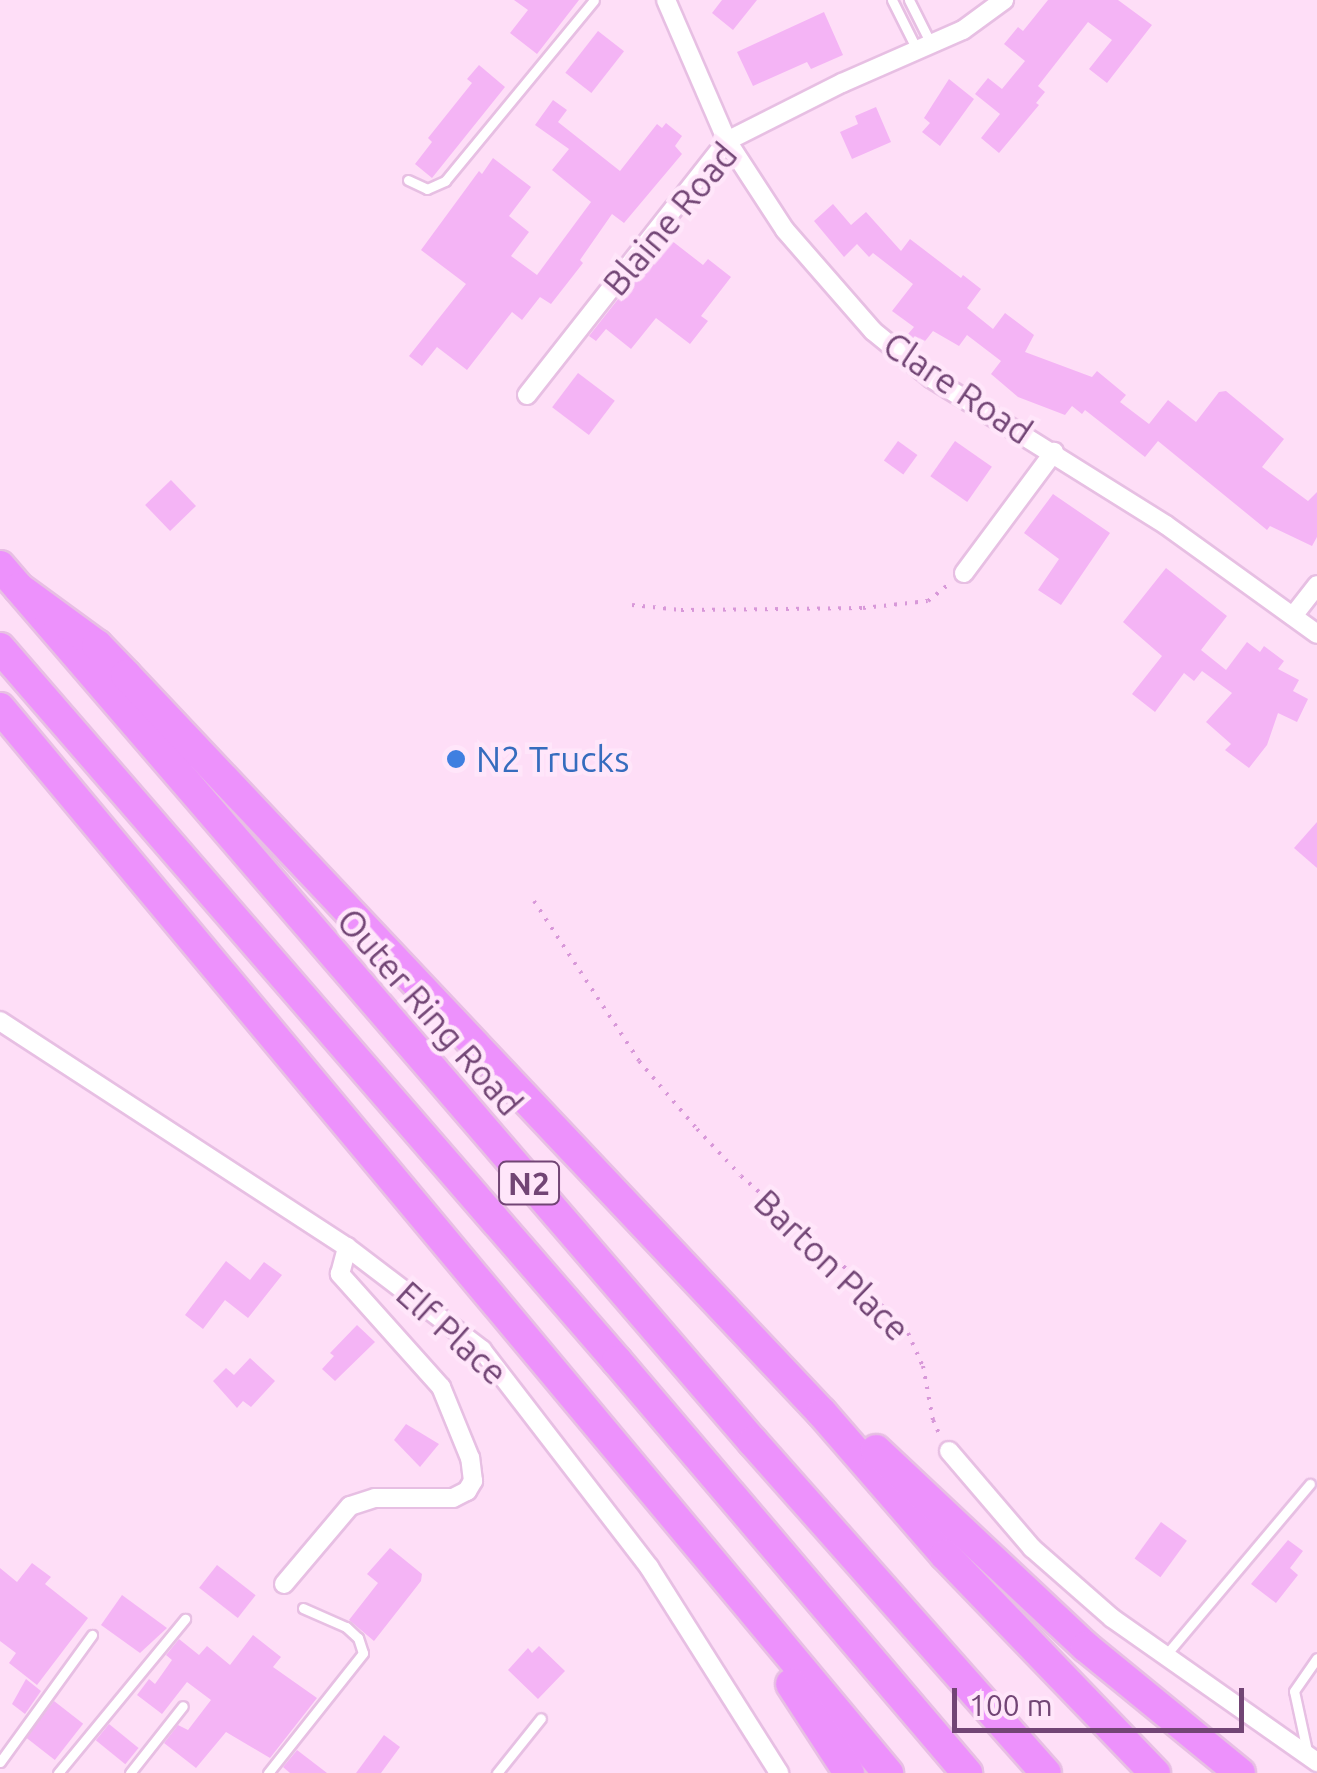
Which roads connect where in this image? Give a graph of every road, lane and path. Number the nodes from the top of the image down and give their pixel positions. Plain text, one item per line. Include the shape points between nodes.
1 (594, 0) edge
2 (666, 0) edge
3 (892, 0) edge
4 (908, 0) edge
5 (1004, 0) edge
6 (924, 47) junction
7 (727, 141) junction
8 (408, 180) dead end
9 (526, 396) dead end
10 (1054, 452) junction
11 (964, 572) joint
12 (9, 577) edge
13 (1317, 585) edge
14 (632, 606) dead end
15 (1293, 616) junction
16 (1317, 634) edge
17 (0, 648) edge
18 (0, 708) edge
19 (534, 902) dead end
20 (0, 1021) edge
21 (347, 1247) junction
22 (822, 1413) junction
23 (949, 1451) joint
24 (1310, 1484) dead end
25 (284, 1584) dead end
26 (730, 1588) junction
27 (303, 1608) dead end
28 (185, 1619) dead end
29 (92, 1636) dead end
30 (1165, 1656) junction
31 (1317, 1658) edge
32 (183, 1706) dead end
33 (542, 1718) dead end
34 (1313, 1759) edge
35 (0, 1762) edge
36 (1219, 1762) edge
37 (842, 1766) edge
38 (58, 1773) edge
39 (130, 1773) edge
40 (268, 1773) edge
41 (497, 1773) edge
42 (779, 1773) edge
43 (888, 1773) edge
44 (967, 1773) edge
45 (1046, 1773) edge
46 (1155, 1773) edge
47 (1240, 1773) edge

1 - 8 lane via 446,181 426,189
2 - 7 street, Clare Road
3 - 6 lane
4 - 6 lane
5 - 6 street, Blaine Road via 986,17
6 - 7 street, Blaine Road
7 - 9 street, Blaine Road
7 - 10 street, Clare Road via 785,230 873,330 931,378
10 - 11 street
10 - 15 street, Clare Road
11 - 14 path via 928,601 864,608
12 - 22 highway via 126,674
12 - 45 highway, Outer Ring Road / N2 via 752,1442
13 - 15 street
15 - 16 street, Clare Road
17 - 44 highway, N2
18 - 26 highway
19 - 23 path, Barton Place via 639,1061 697,1129 908,1333
20 - 21 street, Elf Place
21 - 25 street via 340,1274 441,1387 473,1481 452,1498 376,1498 350,1506
21 - 42 street, Elf Place via 469,1339 507,1379 649,1567
22 - 36 highway via 865,1440
22 - 46 highway via 945,1555
23 - 30 street via 1044,1560
24 - 30 lane
26 - 37 highway
26 - 43 highway
27 - 40 lane via 346,1627 362,1653
28 - 38 lane
29 - 35 lane
30 - 34 street
31 - 34 lane via 1294,1691
32 - 39 lane
33 - 41 lane
36 - 47 highway

